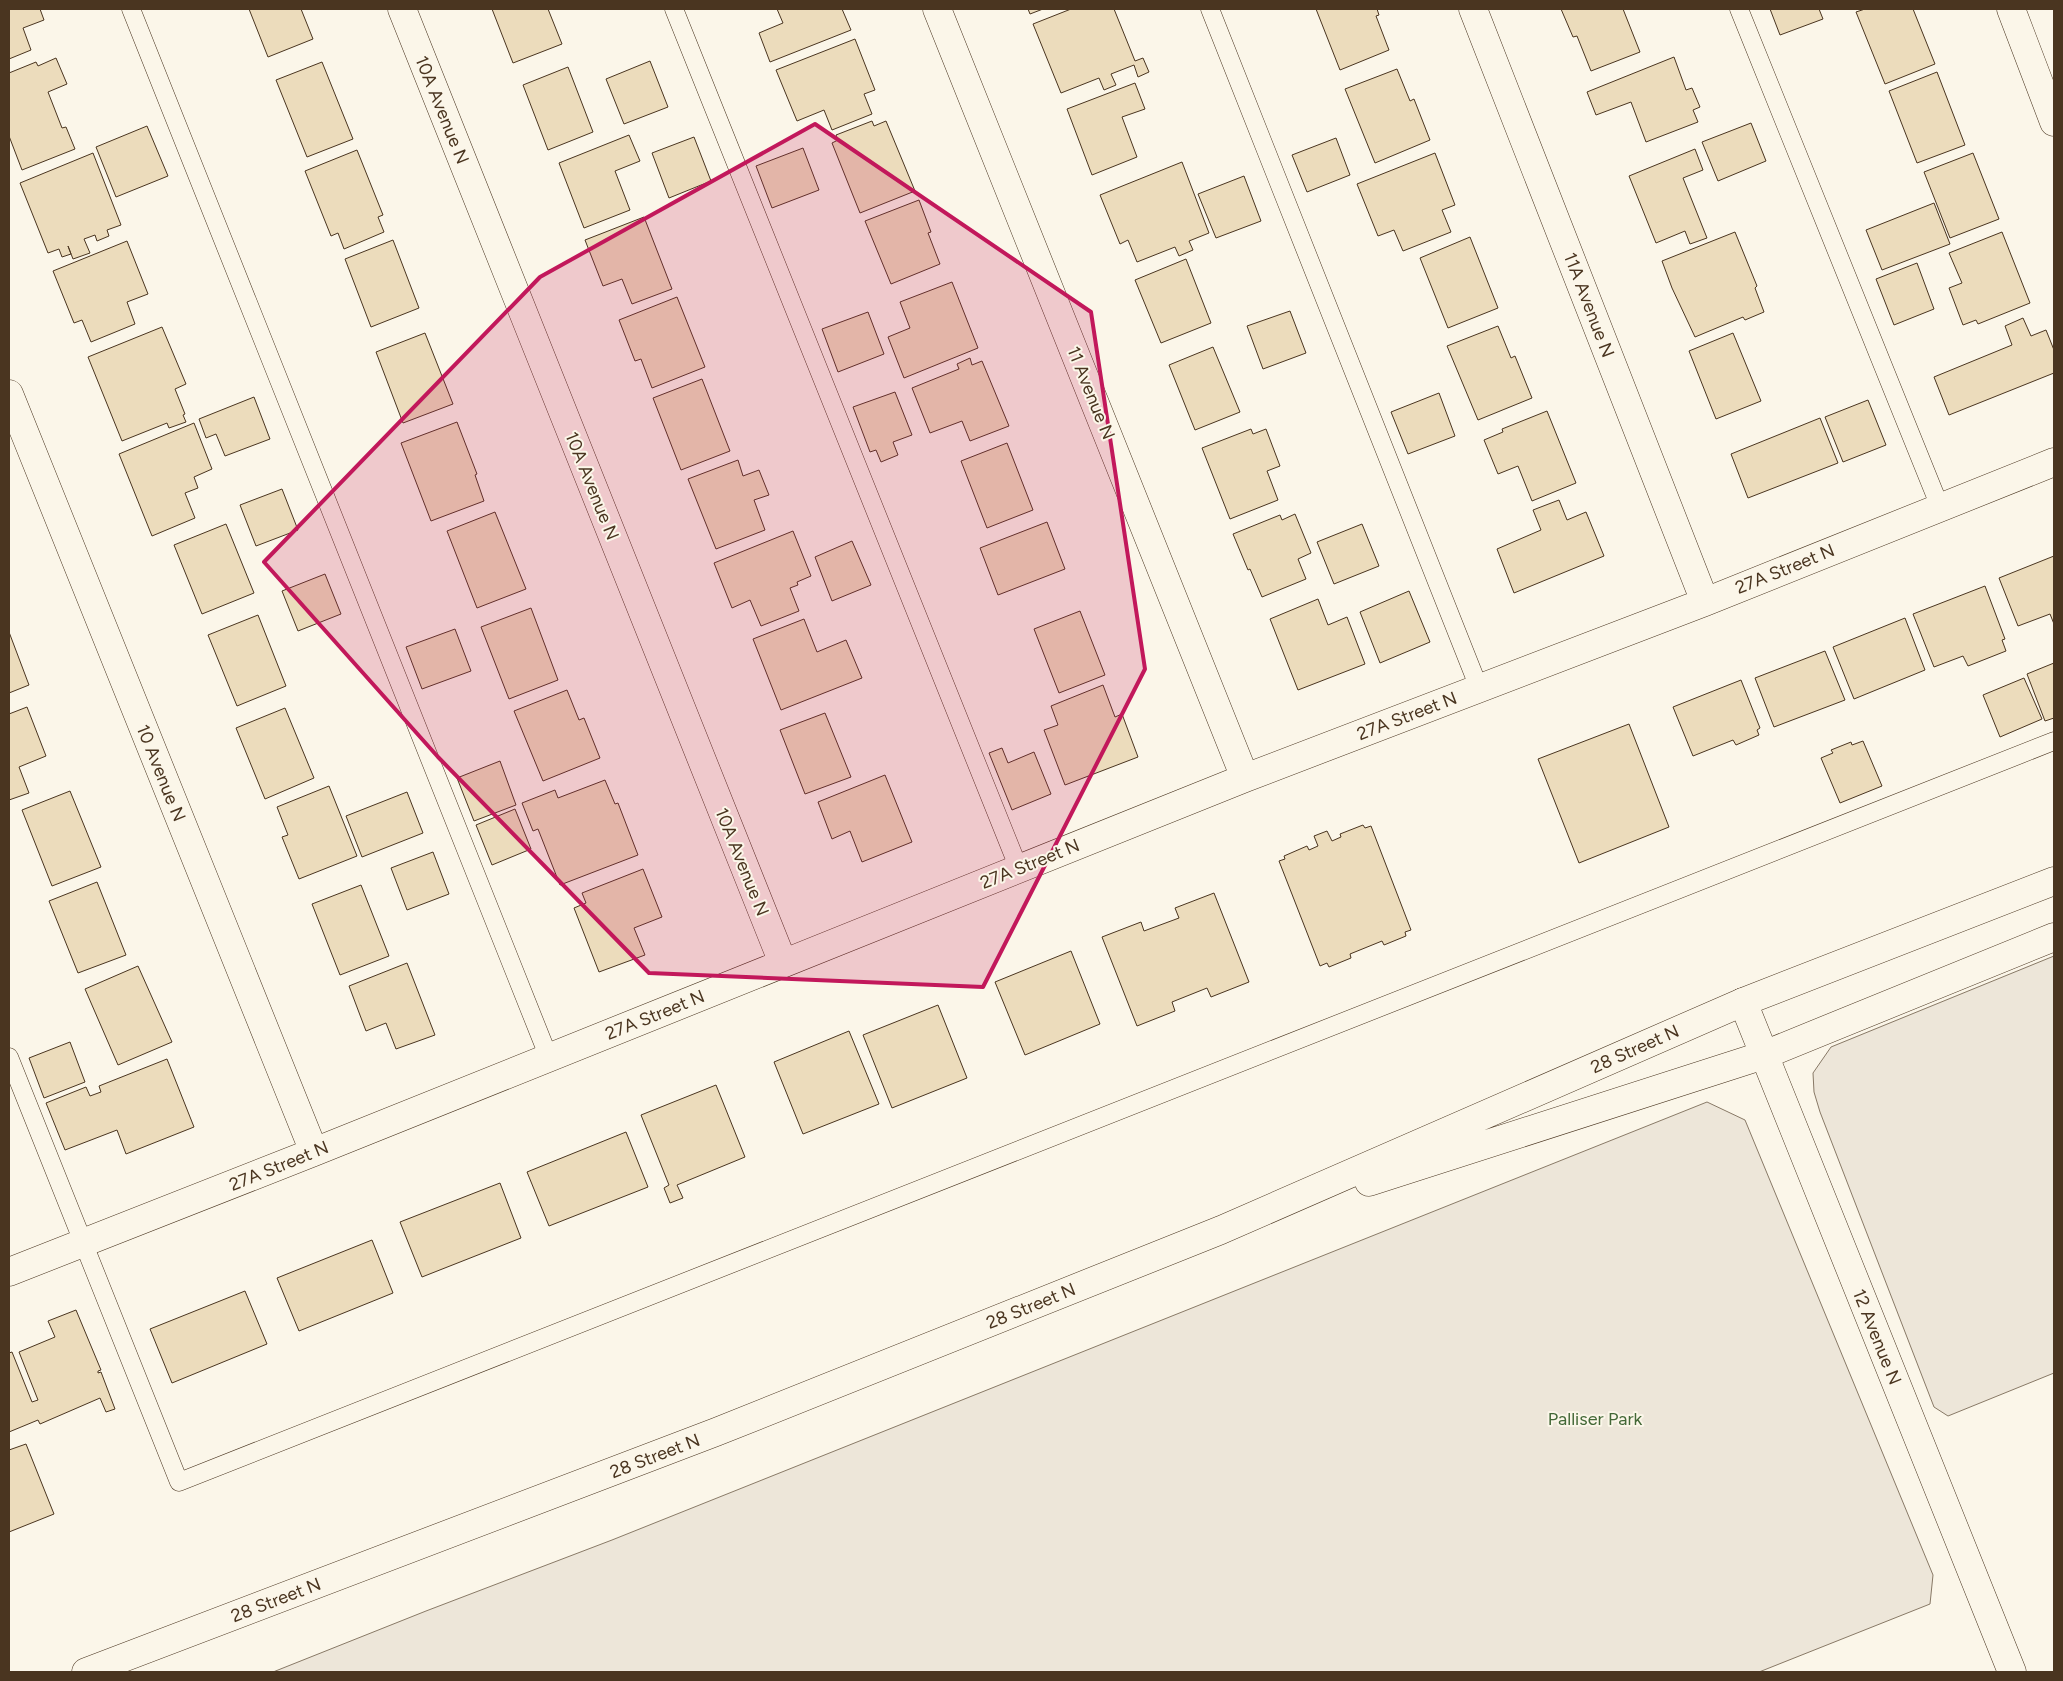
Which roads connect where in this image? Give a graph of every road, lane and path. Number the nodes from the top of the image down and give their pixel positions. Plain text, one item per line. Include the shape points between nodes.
1 (131, 9) edge
2 (402, 9) edge
3 (674, 9) edge
4 (937, 9) edge
5 (1210, 9) edge
6 (1472, 9) edge
7 (1739, 9) edge
8 (2011, 9) edge
9 (2054, 122) edge
10 (9, 394) edge
11 (2054, 462) edge
12 (1940, 507) junction
13 (1705, 602) junction
14 (1479, 688) junction
15 (2054, 741) edge
16 (1245, 778) junction
17 (1019, 869) junction
18 (2054, 881) edge
19 (2054, 937) edge
20 (783, 963) junction
21 (1743, 1002) junction
22 (1764, 1054) junction
23 (9, 1057) edge
24 (549, 1058) junction
25 (314, 1152) junction
26 (1220, 1230) junction
27 (84, 1243) junction
28 (9, 1272) edge
29 (86, 1672) edge
30 (2012, 1672) edge

1 - 24 lane
2 - 20 street, 10A Avenue N
3 - 17 lane
4 - 16 street, 11 Avenue N
5 - 14 lane
6 - 13 street, 11A Avenue N
7 - 12 lane
8 - 9 street
10 - 25 street, 10 Avenue N
11 - 12 street, 27A Street N
12 - 13 street, 27A Street N
13 - 14 street, 27A Street N
14 - 16 street, 27A Street N
15 - 27 lane via 179,1482
16 - 17 street, 27A Street N
17 - 20 street, 27A Street N
18 - 21 street, 28 Street N
19 - 22 street, 28 Street N
20 - 24 street, 27A Street N
21 - 22 street, 12 Avenue N
21 - 26 street, 28 Street N
22 - 26 street, 28 Street N
22 - 30 street, 12 Avenue N
23 - 27 lane
24 - 25 street, 27A Street N
25 - 27 street, 27A Street N
26 - 29 street, 28 Street N via 707,1436
27 - 28 street, 27A Street N

